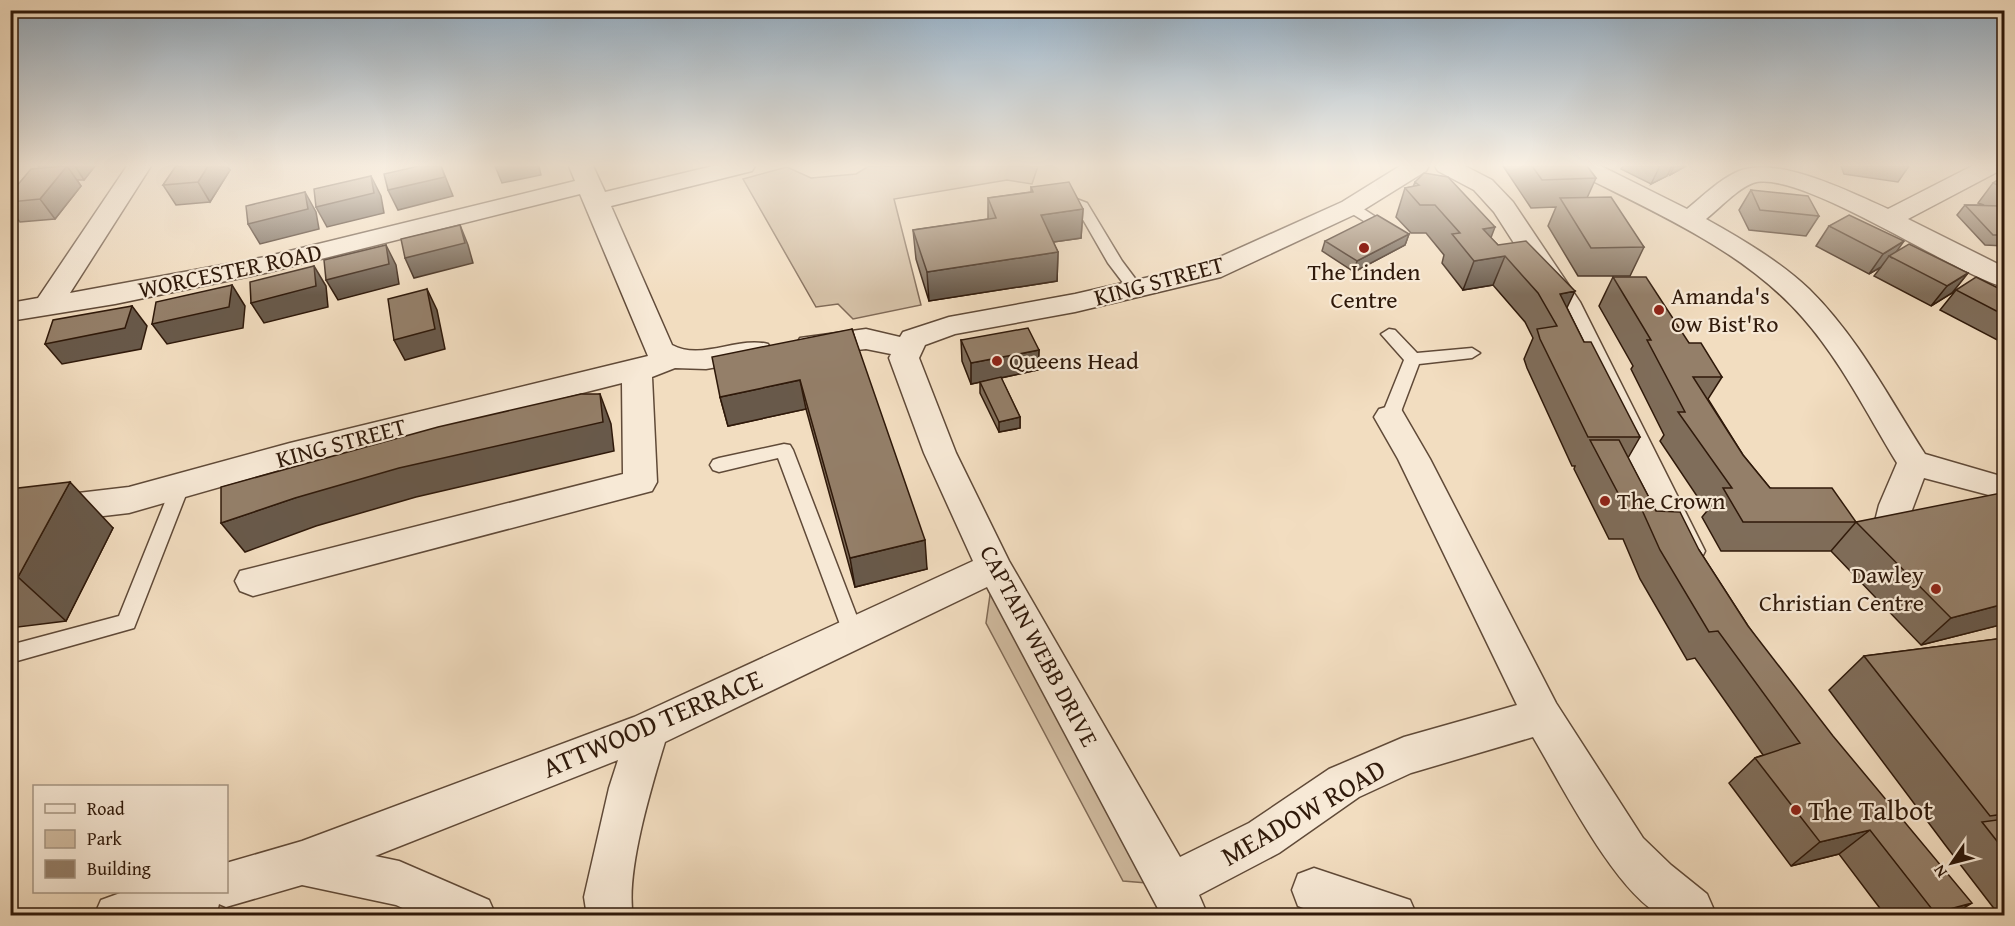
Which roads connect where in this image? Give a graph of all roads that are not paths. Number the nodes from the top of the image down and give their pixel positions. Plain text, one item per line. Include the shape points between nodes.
1 (111, 209) edge
2 (487, 209) edge
3 (599, 209) edge
4 (1084, 209) edge
5 (1346, 209) edge
6 (1355, 209) edge
7 (1505, 209) edge
8 (1665, 209) edge
9 (1703, 209) edge
10 (1862, 209) edge
11 (1908, 209) edge
12 (1887, 220) junction
13 (1688, 221) junction
14 (1399, 237) edge
15 (2004, 278) edge
16 (1135, 289) junction
17 (48, 307) junction
18 (10, 312) edge
19 (1389, 334) dead end
20 (1472, 353) dead end
21 (669, 358) junction
22 (906, 358) junction
23 (1413, 359) junction
24 (637, 370) junction
25 (1390, 417) joint
26 (1914, 463) junction
27 (719, 465) dead end
28 (180, 487) junction
29 (2001, 488) dead end
30 (10, 514) edge
31 (1891, 525) edge
32 (994, 567) junction
33 (1704, 580) edge
34 (253, 581) dead end
35 (854, 634) junction
36 (10, 654) edge
37 (1542, 716) junction
38 (648, 730) junction
39 (302, 863) junction
40 (228, 884) edge
41 (1314, 890) dead end
42 (195, 893) edge
43 (1178, 900) edge
44 (1692, 914) edge
45 (117, 915) edge
46 (473, 915) edge
47 (610, 915) edge
48 (1394, 915) edge

1 - 17 street
2 - 17 street, WORCESTER ROAD via 265,265
3 - 21 street via 660,351
4 - 16 lane
5 - 16 street, KING STREET via 1211,271
6 - 14 lane
7 - 33 street via 1566,302 1650,480
8 - 13 street
9 - 13 street
10 - 12 street
11 - 12 street
12 - 15 street
13 - 26 street via 1764,268 1797,295 1827,328
16 - 22 street, KING STREET via 949,326 913,339
17 - 18 street, WORCESTER ROAD
19 - 23 lane
20 - 23 lane
21 - 22 street via 713,357 866,339
21 - 24 street, KING STREET
22 - 32 street, CAPTAIN WEBB DRIVE via 940,453
23 - 25 lane
24 - 28 street, KING STREET via 312,449
24 - 34 street via 640,482
25 - 37 street
26 - 29 street
26 - 31 street
27 - 35 lane via 784,450
28 - 30 street, KING STREET via 129,500
28 - 36 lane via 127,622
32 - 35 street, ATTWOOD TERRACE
32 - 43 street, CAPTAIN WEBB DRIVE
35 - 38 street, ATTWOOD TERRACE
37 - 43 street, MEADOW ROAD via 1404,756 1344,783
37 - 44 street via 1628,854
38 - 39 street, ATTWOOD TERRACE
38 - 47 street via 630,788 607,897
39 - 40 street, ATTWOOD TERRACE
39 - 46 street, ATTWOOD TERRACE via 399,883
41 - 48 street
42 - 45 street

